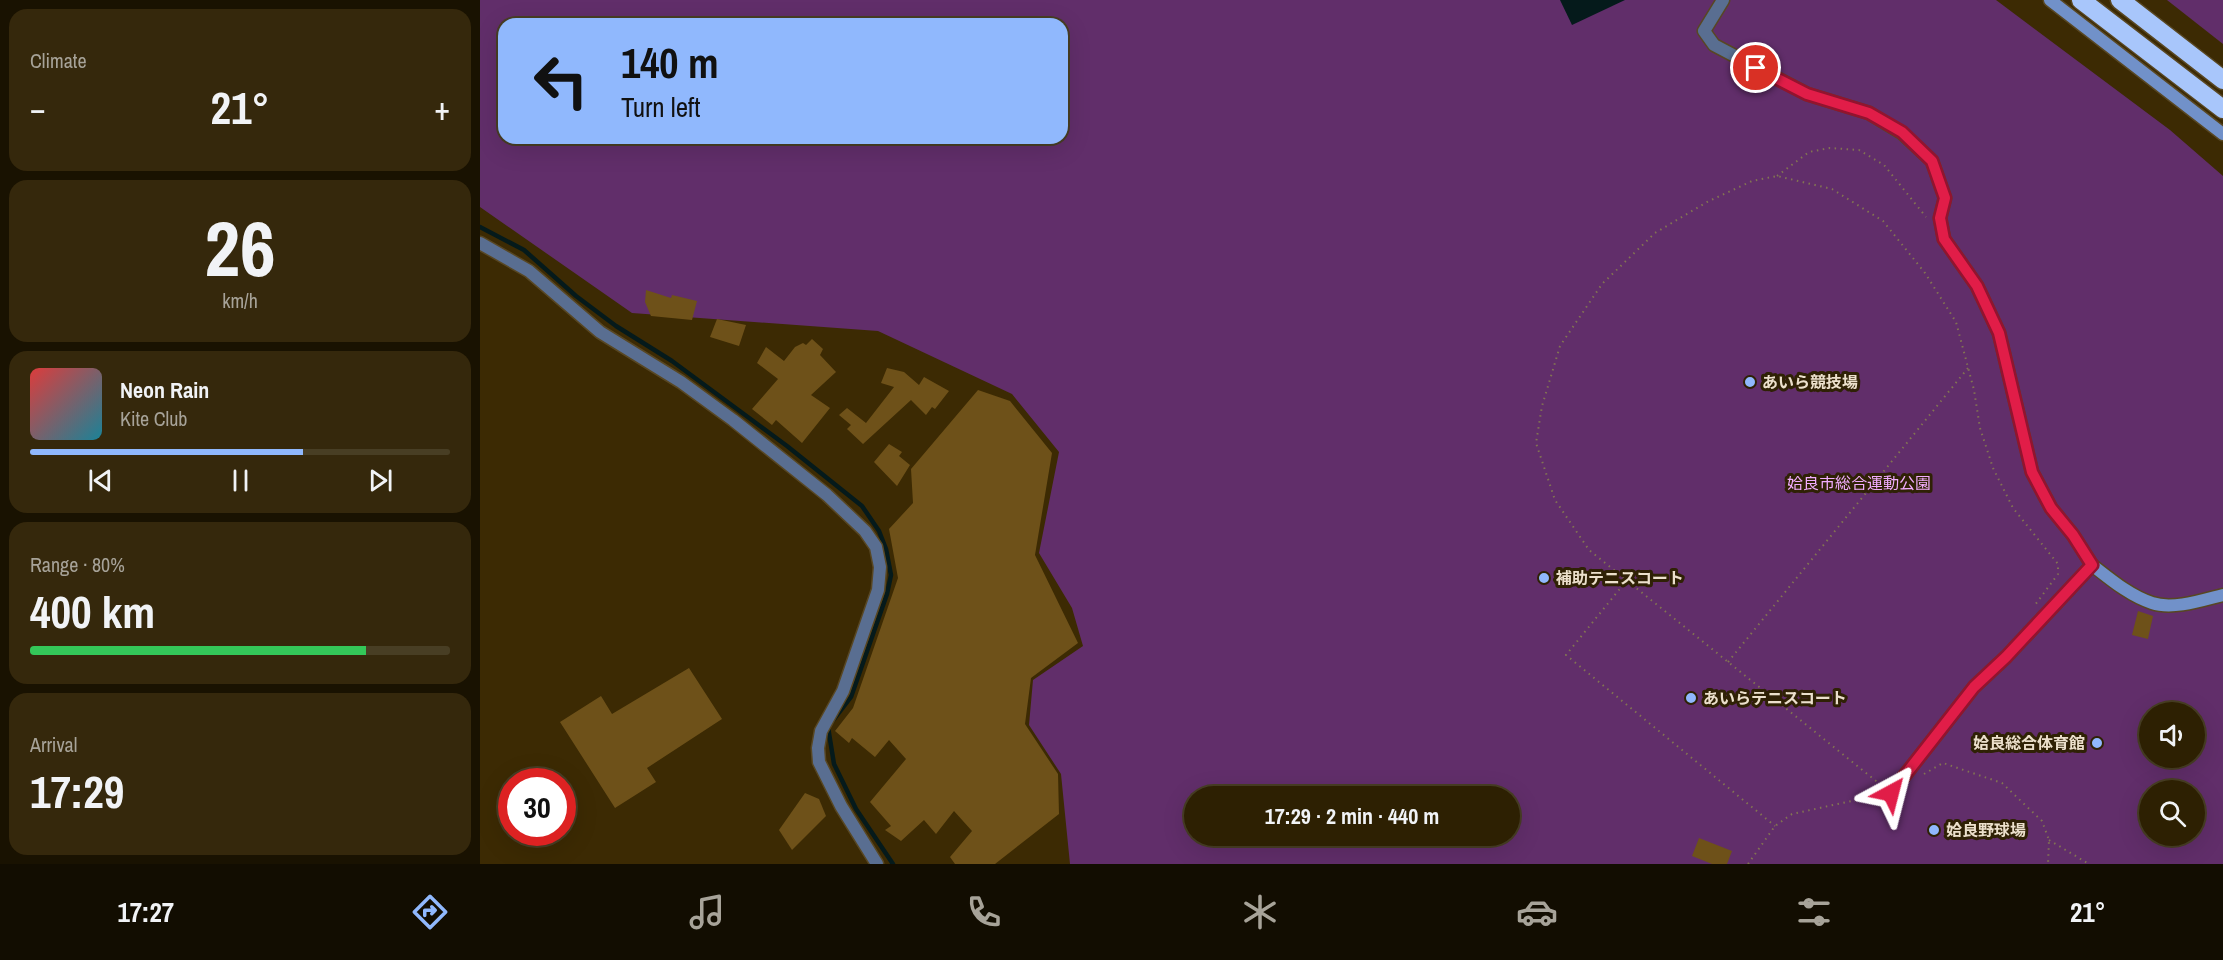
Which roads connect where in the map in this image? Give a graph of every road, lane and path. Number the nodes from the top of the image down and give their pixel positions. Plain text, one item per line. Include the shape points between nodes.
1 (1723, 0) edge
2 (2050, 0) edge
3 (2080, 0) edge
4 (2120, 0) edge
5 (2223, 80) edge
6 (2223, 109) edge
7 (2223, 134) edge
8 (1777, 176) junction
9 (1944, 239) junction
10 (480, 243) edge
11 (1968, 368) junction
12 (2092, 565) junction
13 (1627, 580) junction
14 (2223, 595) edge
15 (2031, 611) dead end
16 (1728, 662) junction
17 (1917, 778) dead end
18 (1891, 793) junction
19 (1776, 826) junction
20 (2049, 840) junction
21 (877, 864) edge
22 (1748, 864) edge
23 (2048, 864) edge
24 (2089, 864) edge

1 - 9 street via 1704,31 1714,45 1807,94 1869,113 1902,132 1932,161 1945,198 1940,218
2 - 7 street
3 - 6 highway
4 - 5 highway
8 - 9 path via 1809,152 1830,148 1859,150 1884,165
8 - 11 path via 1832,189 1883,221 1956,322
8 - 13 path via 1752,181 1654,233 1602,284 1560,346 1542,406 1536,443 1555,500 1589,550
9 - 12 street via 1977,286 1999,333 2032,472 2051,508
10 - 21 street via 529,272 600,332 733,420 827,495 876,547 880,567 878,590 843,691 821,731 818,748 819,762 841,806
11 - 15 path via 1993,468 2013,508 2058,564 2058,574
11 - 16 path
12 - 14 street via 2153,604 2186,604
12 - 18 street via 1974,687
13 - 16 path
13 - 19 path via 1566,655
16 - 18 path
17 - 20 path via 1943,763 2002,783 2042,821
18 - 19 path via 1792,814
19 - 22 path
20 - 23 path
20 - 24 path

